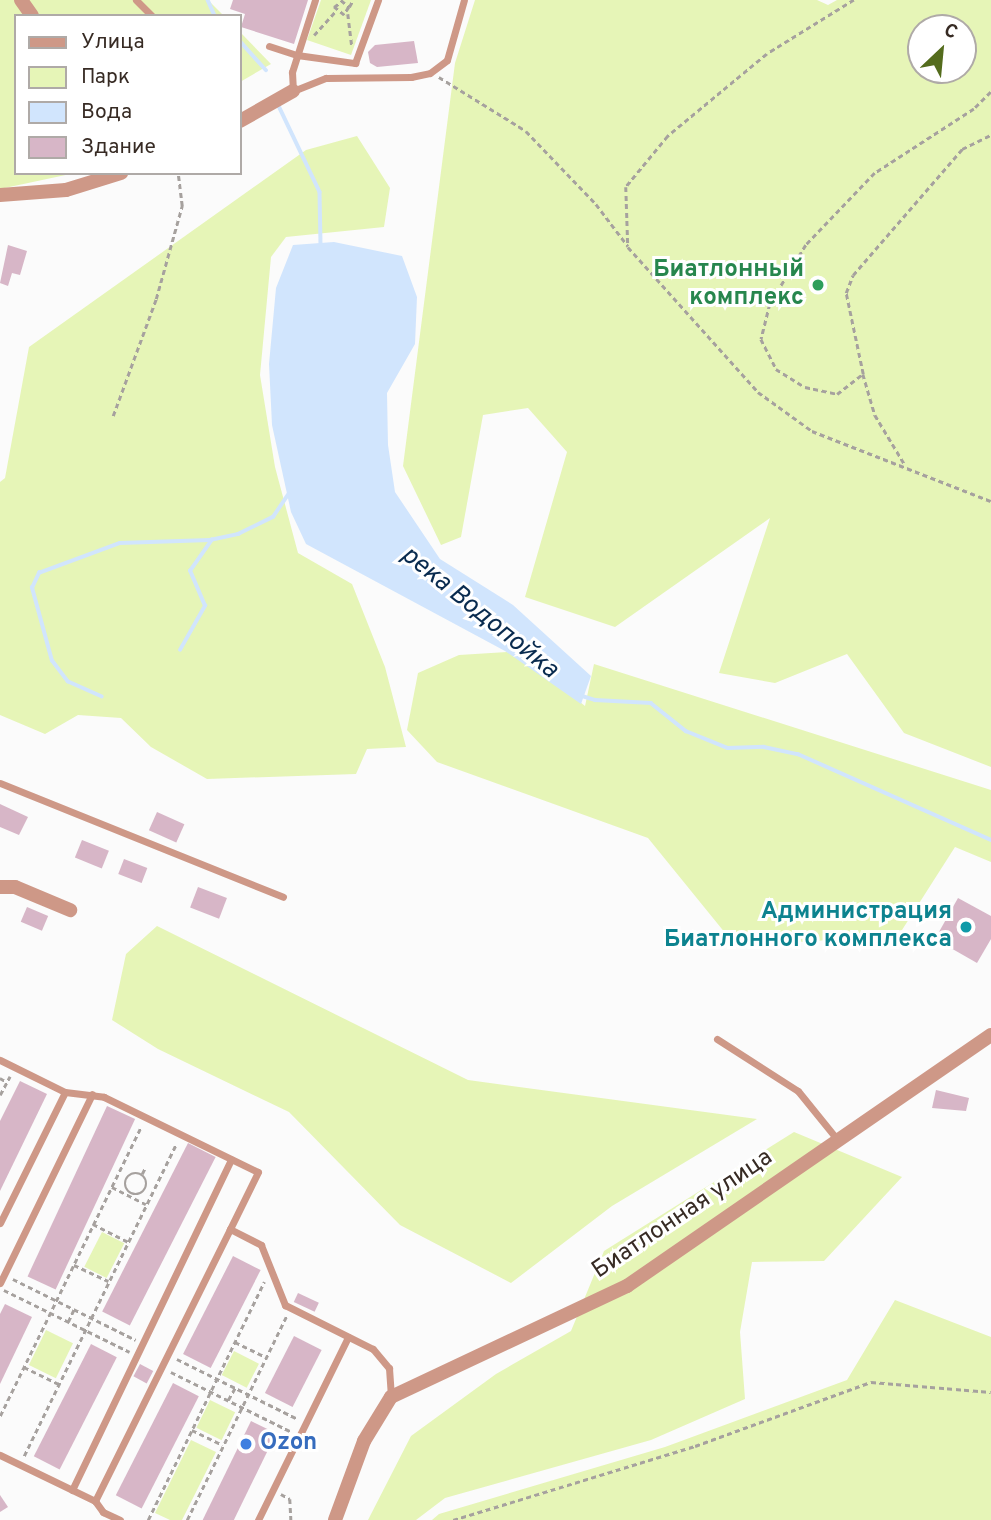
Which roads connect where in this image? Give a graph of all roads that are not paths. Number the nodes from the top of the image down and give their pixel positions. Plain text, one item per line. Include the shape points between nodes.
1 (136, 0) edge
2 (315, 0) edge
3 (378, 0) edge
4 (464, 0) edge
5 (150, 14) edge
6 (269, 46) dead end
7 (297, 55) junction
8 (293, 91) junction
9 (242, 120) edge
10 (115, 175) edge
11 (0, 195) edge
12 (0, 783) edge
13 (0, 887) edge
14 (283, 897) dead end
15 (70, 910) dead end
16 (991, 1035) edge
17 (717, 1040) dead end
18 (0, 1060) edge
19 (65, 1092) junction
20 (92, 1094) junction
21 (836, 1138) junction
22 (232, 1159) junction
23 (0, 1223) edge
24 (230, 1229) junction
25 (2, 1279) edge
26 (348, 1337) junction
27 (391, 1397) junction
28 (0, 1455) edge
29 (72, 1489) junction
30 (95, 1501) junction
31 (120, 1520) edge
32 (258, 1520) edge
33 (335, 1520) edge

1 - 5 lane
2 - 7 lane
3 - 7 lane via 355,63
4 - 8 lane via 447,60 430,72 399,78 326,78
6 - 7 lane
7 - 8 lane
8 - 9 street
10 - 11 street via 66,190
12 - 14 lane
13 - 15 street via 15,887
16 - 21 street, Биатлонная улица
17 - 21 lane via 798,1091
18 - 19 lane
19 - 20 lane
19 - 23 lane
20 - 22 lane
20 - 25 lane
21 - 27 street, Биатлонная улица via 627,1286
22 - 24 lane via 258,1172
22 - 29 lane
24 - 26 lane via 261,1245 282,1302
24 - 30 lane
26 - 27 lane via 373,1349 388,1368
26 - 32 lane
27 - 33 street via 365,1441
28 - 29 lane
29 - 30 lane
30 - 31 lane via 103,1512

